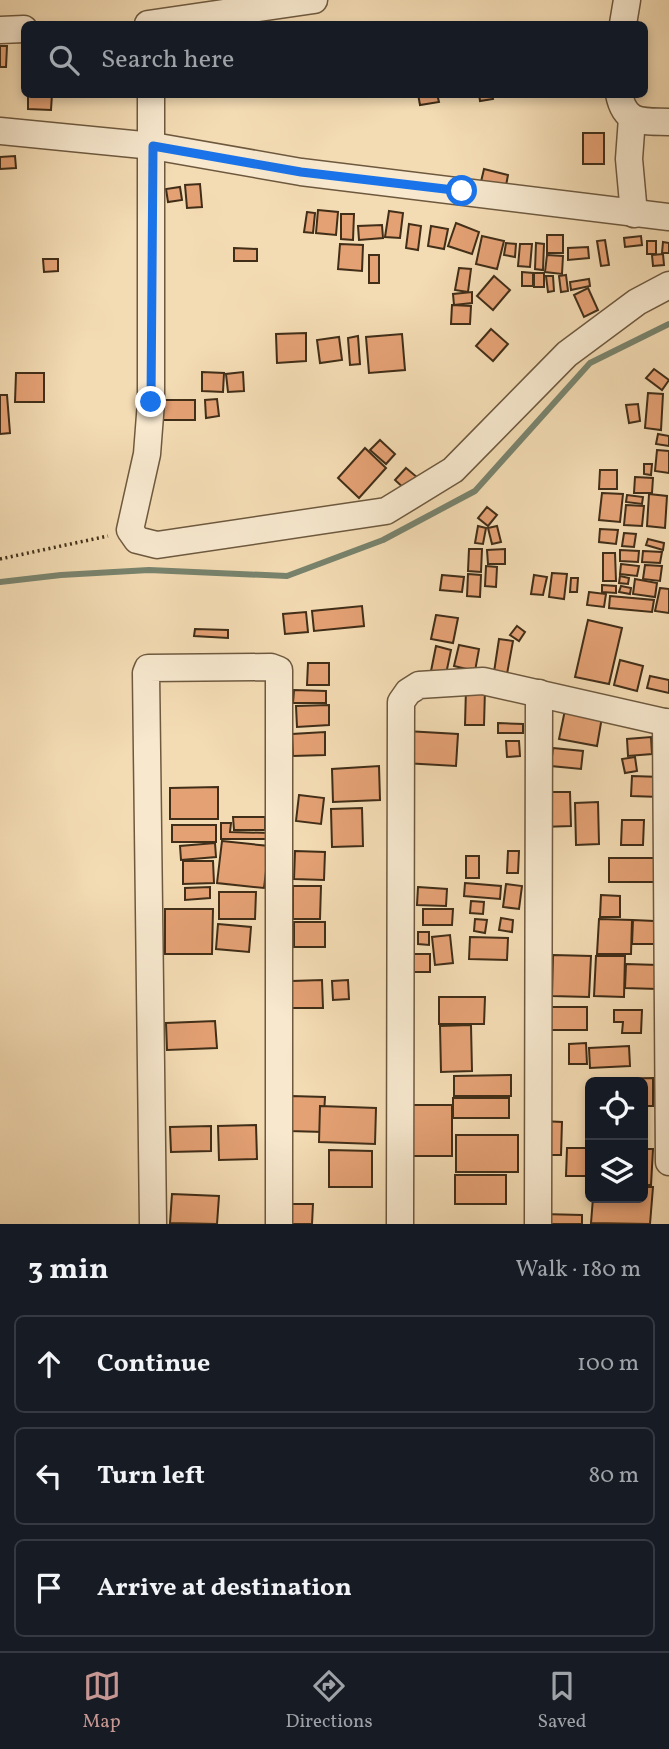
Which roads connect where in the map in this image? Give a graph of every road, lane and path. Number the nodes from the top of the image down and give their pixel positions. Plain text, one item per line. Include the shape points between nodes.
1 (314, 0) edge
2 (627, 0) edge
3 (169, 21) edge
4 (624, 21) edge
5 (21, 29) edge
6 (0, 30) edge
7 (151, 98) edge
8 (620, 98) edge
9 (632, 118) junction
10 (669, 122) edge
11 (0, 131) edge
12 (153, 146) junction
13 (634, 214) junction
14 (669, 217) edge
15 (669, 285) edge
16 (130, 530) junction
17 (0, 559) edge
18 (538, 693) junction
19 (667, 723) edge
20 (669, 1162) edge
21 (153, 1224) edge
22 (279, 1224) edge
23 (400, 1224) edge
24 (538, 1224) edge

1 - 3 street
2 - 4 street
5 - 6 street
7 - 12 street
8 - 9 street via 622,110
9 - 10 street
9 - 13 street via 629,159
11 - 12 street
12 - 13 street via 301,172
12 - 16 street via 151,402 144,473
13 - 14 street
15 - 16 street via 567,354 453,470 386,511 157,545 137,540
16 - 17 path
18 - 19 street
18 - 23 street via 483,681 419,685 401,702
18 - 24 street
19 - 20 street
21 - 22 street via 146,673 148,668 271,667 279,670

